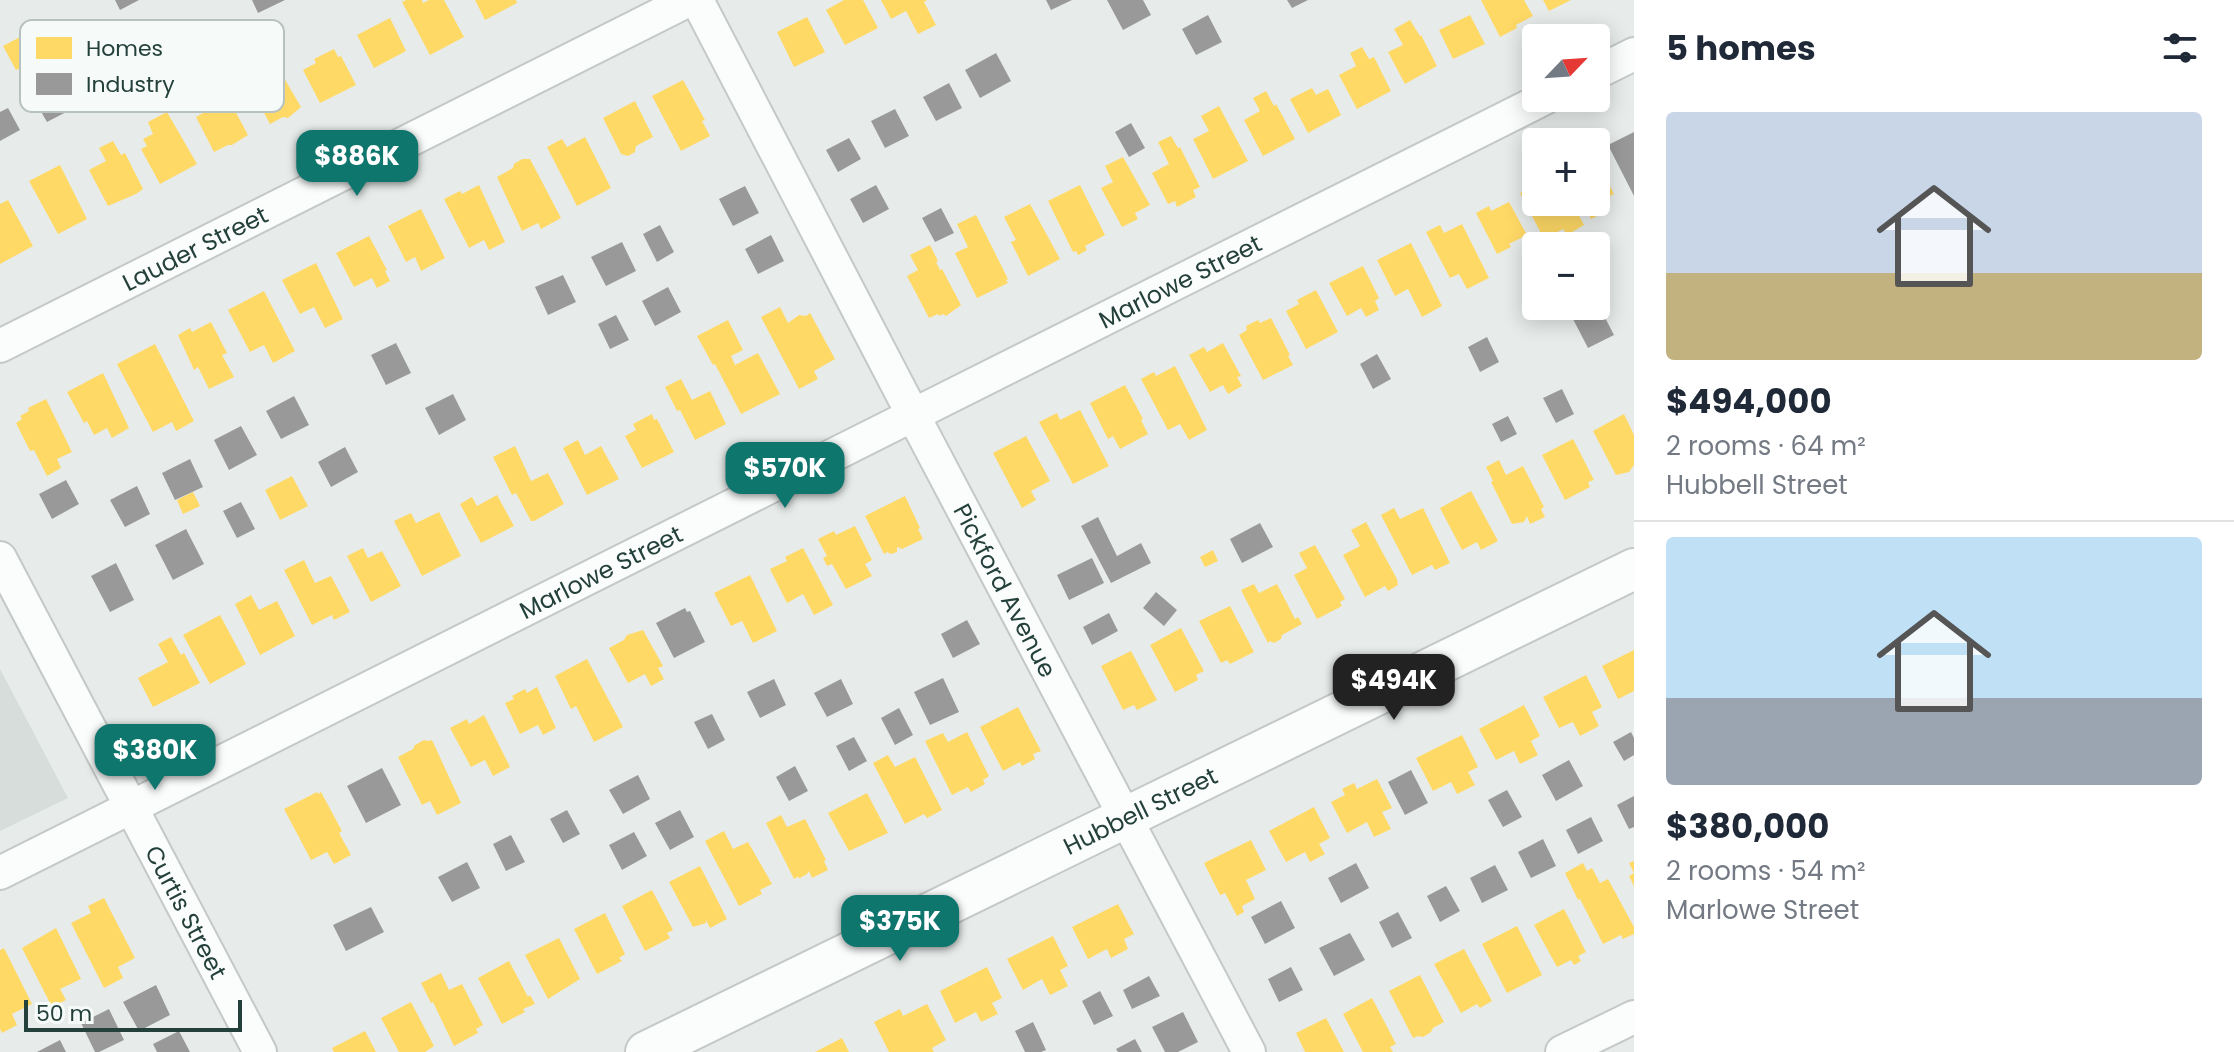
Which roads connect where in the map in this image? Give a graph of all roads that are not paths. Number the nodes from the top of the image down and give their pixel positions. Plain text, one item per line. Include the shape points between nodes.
1 (689, 0) edge
2 (697, 0) edge
3 (1634, 54) edge
4 (1610, 66) edge
5 (1522, 110) edge
6 (0, 346) edge
7 (913, 415) junction
8 (0, 558) edge
9 (1634, 569) edge
10 (131, 807) junction
11 (1126, 817) junction
12 (0, 873) edge
13 (1634, 1017) edge
14 (260, 1052) edge
15 (646, 1052) edge
16 (1249, 1052) edge
17 (1562, 1052) edge

1 - 6 street, Lauder Street
2 - 7 street, Pickford Avenue
3 - 4 street
5 - 7 street, Marlowe Street
7 - 10 street, Marlowe Street
7 - 11 street, Pickford Avenue
8 - 10 street, Curtis Street
9 - 11 street, Hubbell Street
10 - 12 street, Marlowe Street
10 - 14 street, Curtis Street
11 - 15 street, Hubbell Street
11 - 16 street, Pickford Avenue
13 - 17 street

